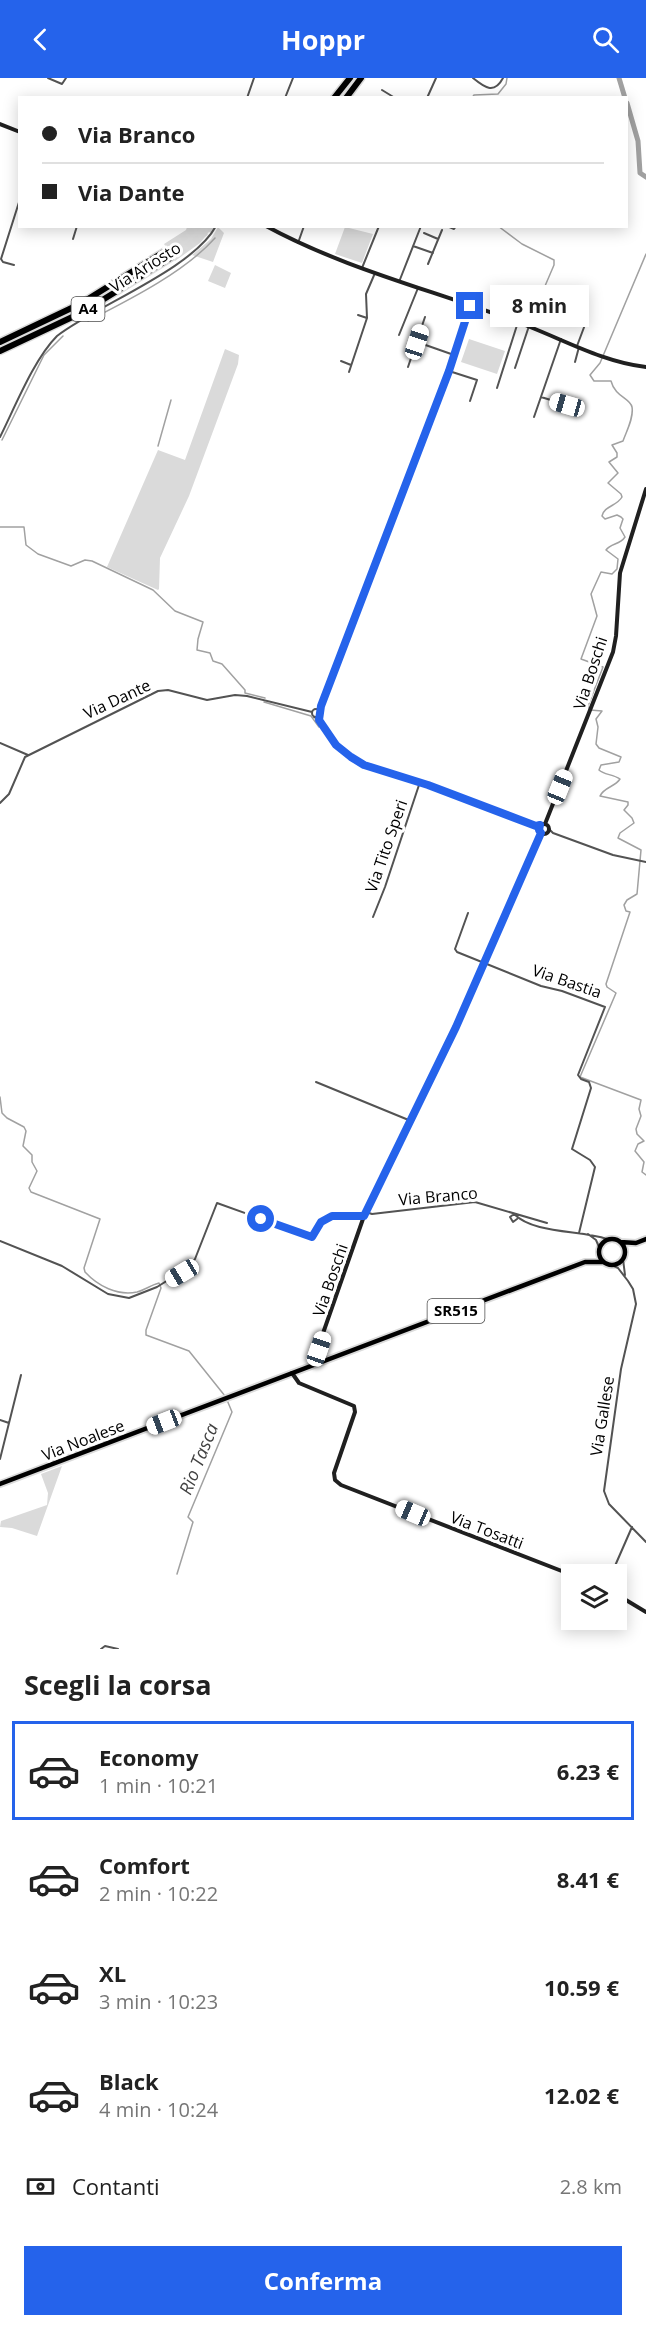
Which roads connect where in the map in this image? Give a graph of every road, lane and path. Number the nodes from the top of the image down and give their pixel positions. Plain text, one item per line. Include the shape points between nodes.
1 (48, 78) edge
2 (66, 78) edge
3 (254, 78) edge
4 (293, 78) edge
5 (350, 78) edge
6 (361, 78) edge
7 (436, 78) edge
8 (472, 78) edge
9 (503, 78) edge
10 (382, 90) dead end
11 (248, 96) edge
12 (286, 96) edge
13 (336, 96) edge
14 (348, 96) edge
15 (392, 96) edge
16 (428, 96) edge
17 (0, 124) edge
18 (18, 131) edge
19 (18, 205) edge
20 (76, 228) edge
21 (215, 228) edge
22 (270, 228) edge
23 (303, 228) edge
24 (378, 228) edge
25 (420, 228) edge
26 (442, 230) dead end
27 (424, 233) dead end
28 (73, 239) dead end
29 (438, 239) junction
30 (298, 243) junction
31 (413, 246) junction
32 (167, 250) tunnel mouth
33 (433, 253) junction
34 (172, 257) tunnel mouth
35 (428, 264) dead end
36 (14, 265) dead end
37 (362, 268) junction
38 (375, 273) junction
39 (399, 282) junction
40 (418, 288) junction
41 (470, 306) junction
42 (358, 315) dead end
43 (425, 317) dead end
44 (367, 318) junction
45 (518, 322) junction
46 (586, 322) dead end
47 (529, 326) junction
48 (399, 335) dead end
49 (561, 339) junction
50 (0, 342) edge
51 (417, 342) junction
52 (578, 346) junction
53 (0, 351) edge
54 (454, 355) junction
55 (341, 361) dead end
56 (574, 362) dead end
57 (351, 365) junction
58 (408, 367) dead end
59 (646, 367) edge
60 (515, 368) dead end
61 (449, 371) junction
62 (349, 372) dead end
63 (497, 388) dead end
64 (541, 397) junction
65 (470, 401) dead end
66 (567, 405) dead end
67 (534, 417) dead end
68 (0, 437) edge
69 (646, 489) edge
70 (321, 706) junction
71 (316, 709) junction
72 (312, 712) junction
73 (320, 713) junction
74 (314, 717) junction
75 (319, 720) junction
76 (0, 743) edge
77 (28, 755) junction
78 (420, 782) junction
79 (0, 803) edge
80 (540, 828) junction
81 (550, 831) junction
82 (644, 862) edge
83 (468, 913) dead end
84 (373, 917) dead end
85 (484, 964) junction
86 (316, 1082) dead end
87 (411, 1121) junction
88 (365, 1214) junction
89 (517, 1219) dead end
90 (547, 1223) dead end
91 (579, 1233) junction
92 (585, 1233) junction
93 (607, 1239) junction
94 (646, 1240) edge
95 (0, 1241) edge
96 (620, 1242) junction
97 (638, 1242) junction
98 (599, 1249) junction
99 (624, 1256) junction
100 (585, 1262) junction
101 (603, 1262) junction
102 (612, 1265) junction
103 (628, 1281) junction
104 (319, 1352) junction
105 (314, 1359) junction
106 (327, 1361) junction
107 (316, 1365) junction
108 (305, 1369) junction
109 (292, 1373) junction
110 (21, 1375) dead end
111 (0, 1420) edge
112 (9, 1423) junction
113 (0, 1459) edge
114 (0, 1484) edge
115 (632, 1527) junction
116 (646, 1542) edge
117 (616, 1564) edge
118 (561, 1571) edge
119 (627, 1601) edge
120 (646, 1612) edge
121 (101, 1649) edge
122 (118, 1649) edge

1 - 2 street via 62,84
3 - 11 street
4 - 12 street
5 - 13 highway
6 - 14 highway
7 - 16 street
8 - 9 street via 487,89 497,86
10 - 15 street
17 - 18 street
19 - 36 street via 1,259
20 - 28 street
21 - 68 street, Via Ariosto via 208,239 161,274 57,336 38,362
22 - 30 street
23 - 30 street
24 - 37 street
25 - 31 street
26 - 29 street
27 - 29 street
29 - 33 street
30 - 37 street
31 - 33 street
31 - 39 street
32 - 50 highway, A4 via 80,304
33 - 35 street
34 - 53 highway, A4 via 83,312
37 - 38 street
38 - 39 street
38 - 44 street via 366,294
39 - 40 street
40 - 41 street
40 - 48 street
41 - 45 street
41 - 54 street
42 - 44 street
43 - 51 street
44 - 57 street
45 - 47 street
45 - 63 street
46 - 52 street
47 - 49 street
47 - 60 street
49 - 52 street
49 - 64 street
51 - 54 street
51 - 58 street
52 - 56 street
52 - 59 street via 623,364
54 - 61 street
55 - 57 street
57 - 62 street
61 - 65 street via 477,380
61 - 70 street
64 - 66 street
64 - 67 street
69 - 80 street, Via Boschi via 620,573 613,652
70 - 71 street
70 - 73 street
71 - 72 street
71 - 73 street
72 - 74 street
72 - 77 street, Via Dante via 247,696 207,700 168,690
73 - 74 street
73 - 75 street
74 - 75 street, Via Tito Speri
75 - 78 street, Via Tito Speri via 336,745 364,765
76 - 77 street
77 - 79 street via 9,794
78 - 80 street, Via Tito Speri
78 - 84 street, Via Tito Speri
80 - 81 street
80 - 81 street
80 - 85 street, Via Boschi
81 - 82 street via 613,855
83 - 85 street via 455,949
85 - 87 street, Via Boschi
85 - 91 street, Via Bastia via 605,1007 578,1075 589,1082 591,1089 572,1149 596,1167
86 - 87 street
87 - 88 street, Via Boschi
88 - 90 street, Via Branco via 475,1202
88 - 95 street, Via Branco via 332,1216 321,1222 312,1237 217,1203 186,1271 135,1297 119,1297 101,1290 75,1272
88 - 104 street, Via Boschi
89 - 91 street
91 - 92 street
92 - 93 street
92 - 98 street via 596,1240
93 - 96 main road
93 - 98 main road
94 - 97 main road
96 - 97 main road
96 - 99 main road
97 - 99 main road
98 - 100 main road
98 - 101 main road
99 - 102 main road
99 - 103 street, Via Gallese via 622,1267
100 - 101 main road
100 - 106 main road, SR515
101 - 102 main road
102 - 103 street
103 - 115 street, Via Gallese via 635,1297 635,1311 621,1369 603,1487 609,1504
104 - 105 street, Via Boschi
104 - 106 street
104 - 107 street, Via Boschi
105 - 107 street
105 - 108 street, Via Boschi
106 - 107 main road, SR515
107 - 108 main road, SR515
108 - 109 main road, SR515
109 - 114 main road, Via Noalese / SR515
109 - 118 street, Via Tosatti via 299,1383 354,1406 334,1473 341,1485
110 - 112 street
111 - 112 street
112 - 113 street
115 - 116 street, Via Gallese
115 - 117 street
119 - 120 street
121 - 122 street

